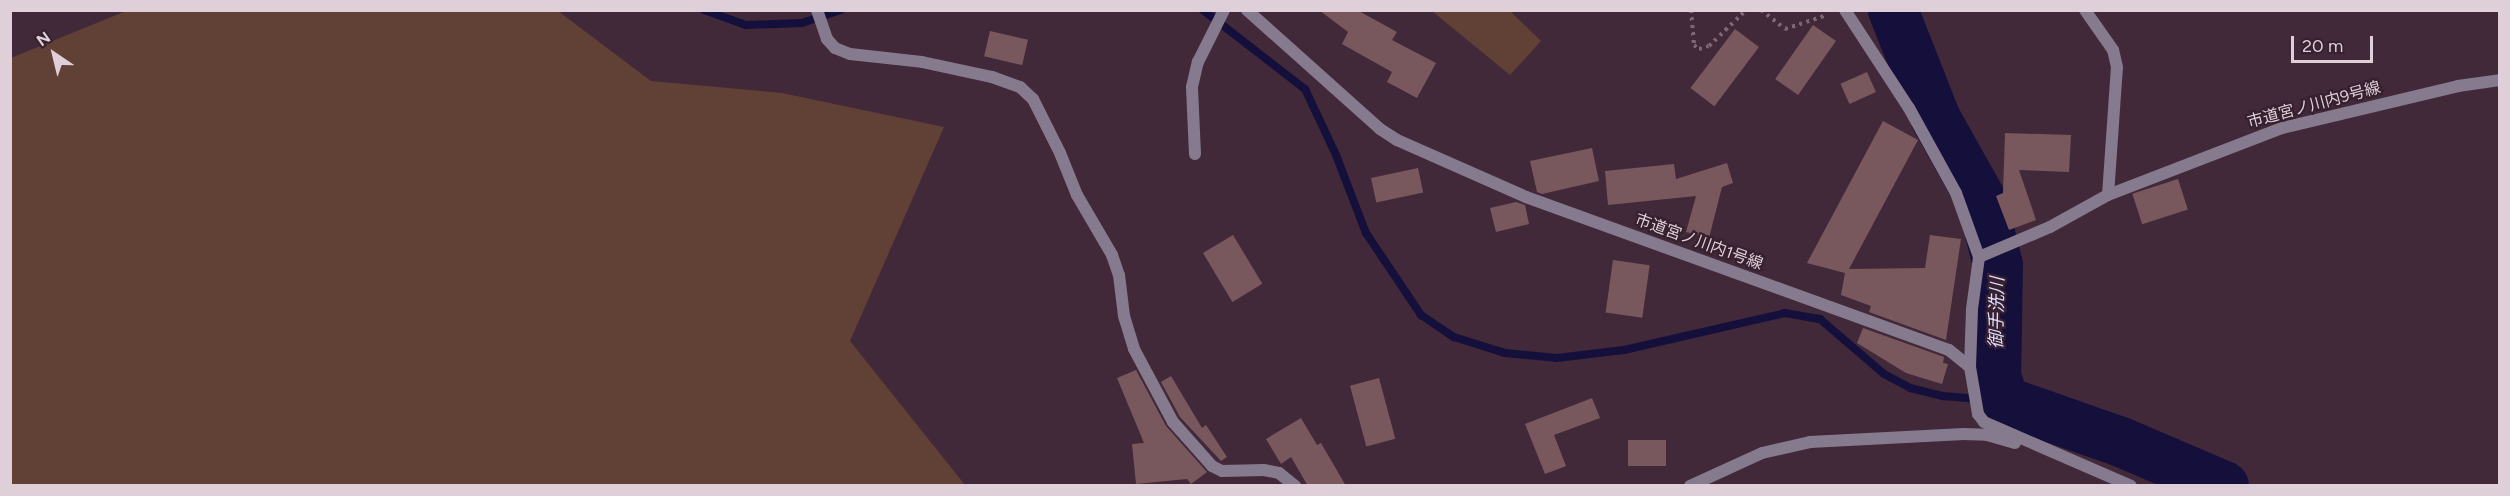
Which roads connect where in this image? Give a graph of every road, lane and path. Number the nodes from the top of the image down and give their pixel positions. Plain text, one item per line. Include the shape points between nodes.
1 (817, 10) edge
2 (1224, 10) edge
3 (1247, 10) edge
4 (1691, 10) edge
5 (1746, 10) edge
6 (1761, 10) edge
7 (1845, 10) edge
8 (2085, 10) edge
9 (1829, 14) dead end
10 (2499, 80) edge
11 (1195, 153) dead end
12 (2108, 195) junction
13 (1982, 255) junction
14 (1970, 373) junction
15 (2054, 452) junction
16 (1295, 486) edge
17 (1690, 486) edge
18 (2131, 486) edge

1 - 16 street via 827,39 835,48 850,54 965,70 1020,87 1033,99 1077,195 1112,255 1134,349 1173,422 1212,466 1222,471 1279,473
2 - 11 street via 1198,62 1192,87
3 - 14 street, 市道宮ノ川内1号線 via 1397,140 1526,197 1949,350
4 - 5 path via 1694,45 1699,49 1709,46
6 - 9 path via 1785,29
7 - 13 street via 1909,108 1956,194
8 - 12 street via 2113,50 2117,68
10 - 12 street, 市道宮ノ川内9号線 via 2291,125
12 - 13 street, 市道宮ノ川内9号線 via 2050,227
13 - 14 street via 1972,309
14 - 15 street via 1980,418 1989,426
15 - 17 street via 1976,434 1810,442 1762,453
15 - 18 street

